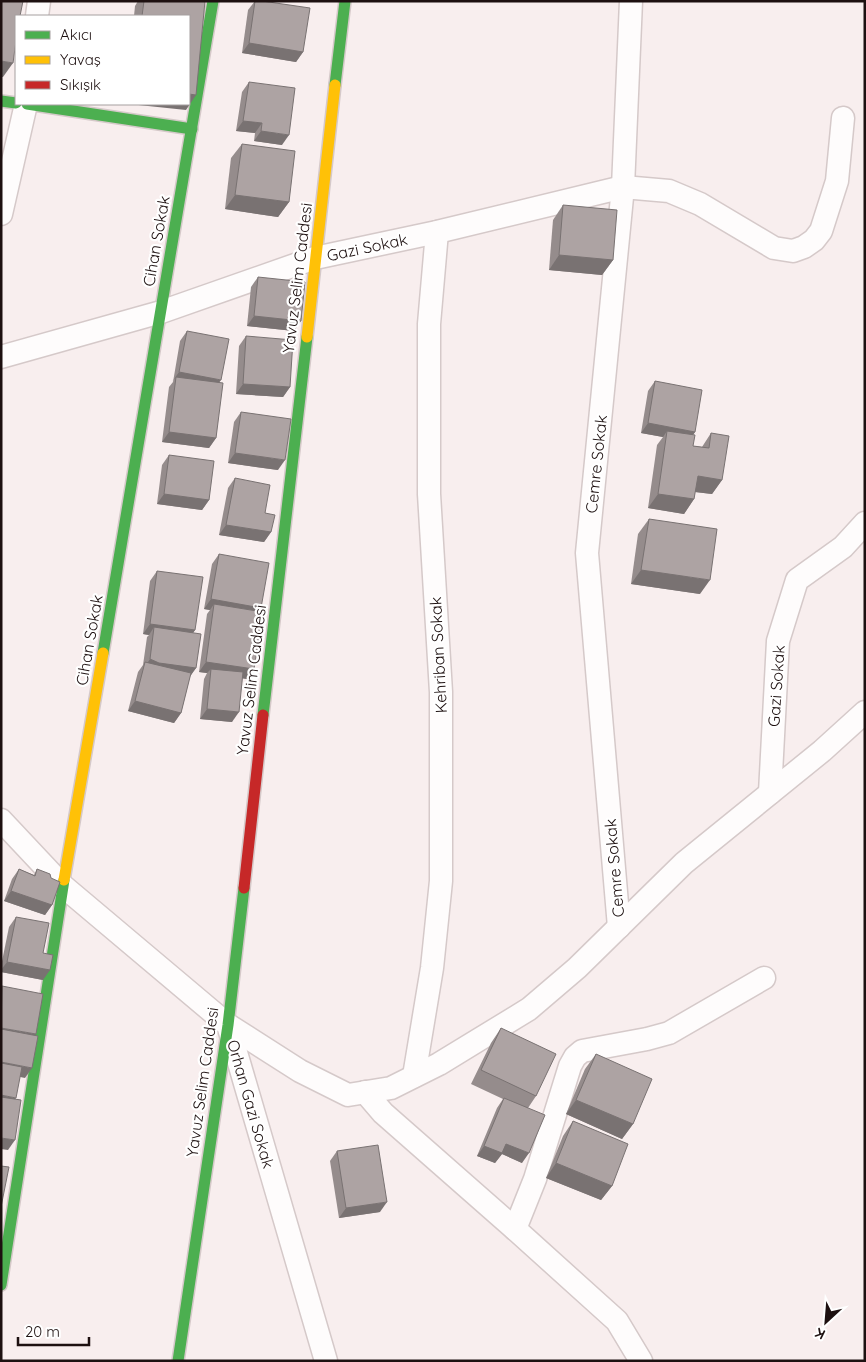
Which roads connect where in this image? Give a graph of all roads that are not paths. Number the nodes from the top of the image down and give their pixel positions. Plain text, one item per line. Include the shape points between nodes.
1 (39, 1) edge
2 (213, 1) edge
3 (344, 1) edge
4 (631, 1) edge
5 (37, 15) edge
6 (1, 101) edge
7 (15, 103) edge
8 (26, 105) edge
9 (33, 105) edge
10 (843, 118) dead end
11 (192, 129) junction
12 (623, 187) junction
13 (1, 214) edge
14 (437, 232) junction
15 (315, 258) junction
16 (161, 312) junction
17 (1, 357) edge
18 (865, 523) edge
19 (865, 712) edge
20 (770, 793) junction
21 (1, 820) edge
22 (63, 886) junction
23 (619, 927) junction
24 (764, 978) dead end
25 (228, 1025) junction
26 (414, 1076) junction
27 (365, 1092) junction
28 (515, 1228) junction
29 (1, 1285) edge
30 (178, 1361) edge
31 (326, 1361) edge
32 (641, 1361) edge

1 - 5 street
2 - 11 street, Cihan Sokak
3 - 15 street, Yavuz Selim Caddesi
4 - 12 street, Cemre Sokak
6 - 7 street
8 - 13 street
9 - 11 street
10 - 12 street, Gazi Sokak via 837,181 821,231 814,240 793,251 774,248 700,204 669,191
11 - 16 street, Cihan Sokak
12 - 14 street, Gazi Sokak
12 - 23 street, Cemre Sokak via 587,553
14 - 15 street, Gazi Sokak
14 - 26 street, Kehriban Sokak via 429,324 429,494 440,692 441,881 432,968
15 - 16 street, Gazi Sokak
15 - 25 street, Yavuz Selim Caddesi
16 - 17 street, Gazi Sokak
16 - 22 street, Cihan Sokak
18 - 20 street, Gazi Sokak via 844,547 797,580 778,641
19 - 20 street
20 - 23 street via 684,863
21 - 22 street, Orhan Gazi Sokak
22 - 25 street, Orhan Gazi Sokak
22 - 29 street, Cihan Sokak
23 - 26 street via 529,1009 440,1064
24 - 28 street via 668,1032 582,1051 575,1057 536,1179
25 - 27 street via 300,1071 348,1095
25 - 30 street, Yavuz Selim Caddesi
25 - 31 street, Orhan Gazi Sokak
26 - 27 street via 391,1088
27 - 28 street via 383,1113
28 - 32 street via 617,1321

